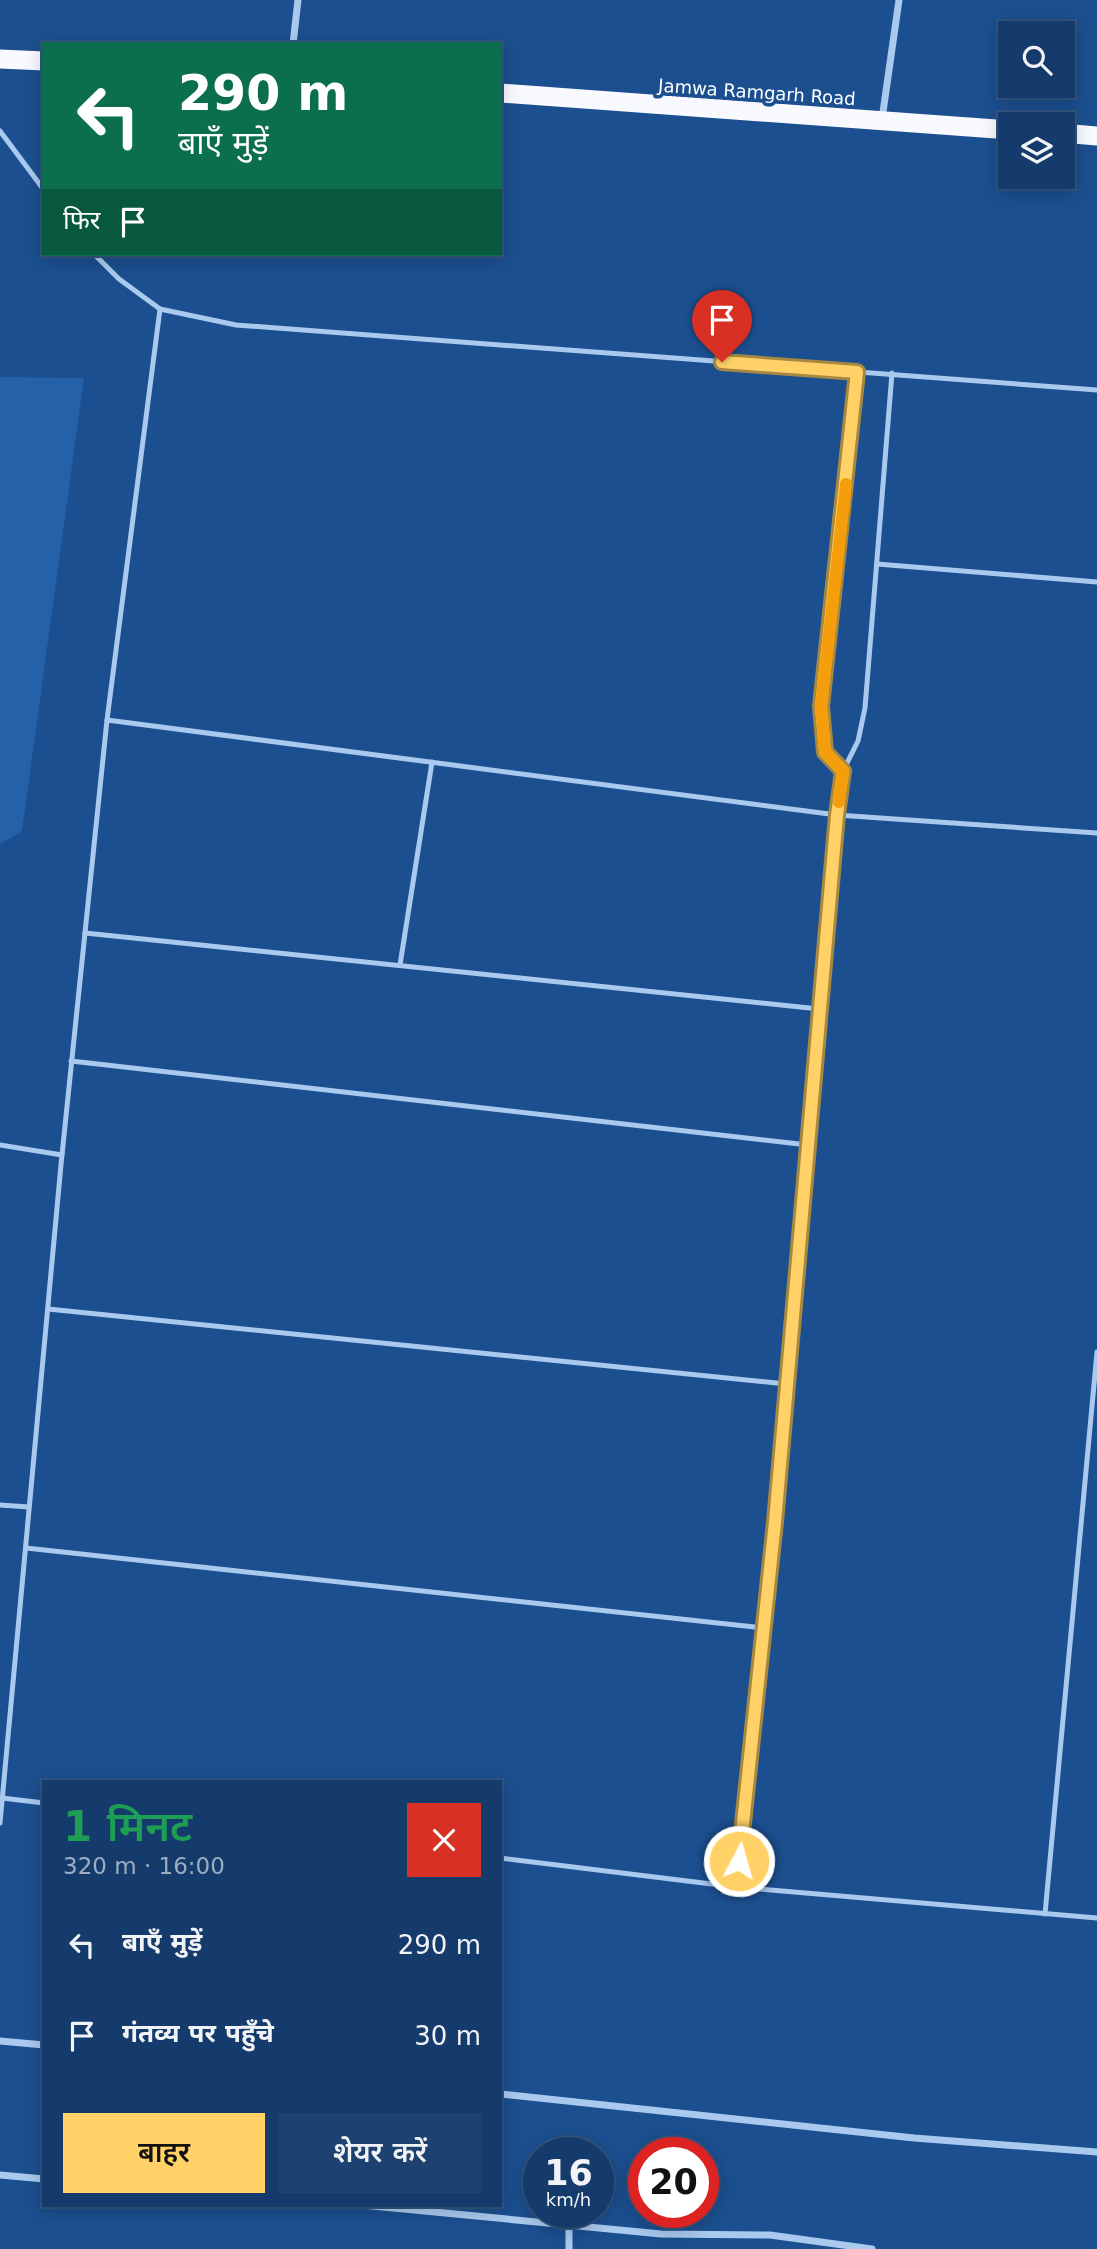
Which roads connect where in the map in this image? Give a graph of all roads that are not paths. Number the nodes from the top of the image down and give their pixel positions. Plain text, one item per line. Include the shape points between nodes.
1 (298, 0) edge
2 (899, 0) edge
3 (293, 42) edge
4 (0, 59) edge
5 (42, 61) edge
6 (502, 93) edge
7 (881, 123) junction
8 (998, 129) edge
9 (0, 131) edge
10 (1075, 134) edge
11 (1097, 135) edge
12 (42, 187) edge
13 (96, 256) edge
14 (160, 309) junction
15 (857, 372) junction
16 (892, 373) junction
17 (1097, 390) edge
18 (877, 564) junction
19 (1097, 582) edge
20 (107, 720) junction
21 (432, 762) junction
22 (843, 771) junction
23 (837, 815) junction
24 (1097, 833) edge
25 (85, 933) junction
26 (400, 965) junction
27 (820, 1009) junction
28 (71, 1061) junction
29 (64, 1131) junction
30 (0, 1145) edge
31 (808, 1145) junction
32 (48, 1309) junction
33 (1097, 1352) edge
34 (786, 1384) junction
35 (0, 1505) edge
36 (29, 1507) junction
37 (26, 1548) junction
38 (764, 1628) junction
39 (2, 1798) junction
40 (42, 1803) edge
41 (0, 1823) edge
42 (502, 1858) edge
43 (736, 1887) junction
44 (1045, 1914) junction
45 (1097, 1919) edge
46 (0, 2041) edge
47 (42, 2045) edge
48 (502, 2094) edge
49 (1097, 2152) edge
50 (0, 2175) edge
51 (42, 2179) edge
52 (383, 2207) edge
53 (523, 2221) edge
54 (569, 2228) edge
55 (600, 2228) edge
56 (569, 2249) edge
57 (872, 2249) edge

1 - 3 street
2 - 7 street
4 - 5 highway
6 - 7 highway, Jamwa Ramgarh Road
7 - 8 highway, Jamwa Ramgarh Road
9 - 12 lane
10 - 11 highway
13 - 14 lane
14 - 15 lane via 236,325
14 - 20 lane
15 - 16 lane
15 - 22 lane via 821,706 825,752
16 - 17 lane
16 - 18 lane
18 - 19 lane
18 - 22 lane via 864,708 858,741
20 - 21 lane
20 - 25 lane
21 - 23 lane
21 - 26 lane
22 - 23 lane
23 - 24 lane
23 - 27 lane
25 - 26 lane
25 - 28 lane
26 - 27 lane
27 - 31 lane
28 - 29 lane
28 - 31 lane
29 - 30 lane via 62,1155
29 - 32 lane
31 - 34 lane
32 - 34 lane
32 - 36 lane
33 - 44 lane
34 - 38 lane
35 - 36 lane
36 - 37 lane
37 - 38 lane
37 - 39 lane
38 - 43 lane
39 - 40 lane
39 - 41 lane
42 - 43 lane
43 - 44 lane
44 - 45 lane
46 - 47 street
48 - 49 street via 914,2138
50 - 51 street
52 - 53 street
54 - 56 street
55 - 57 street via 770,2235

